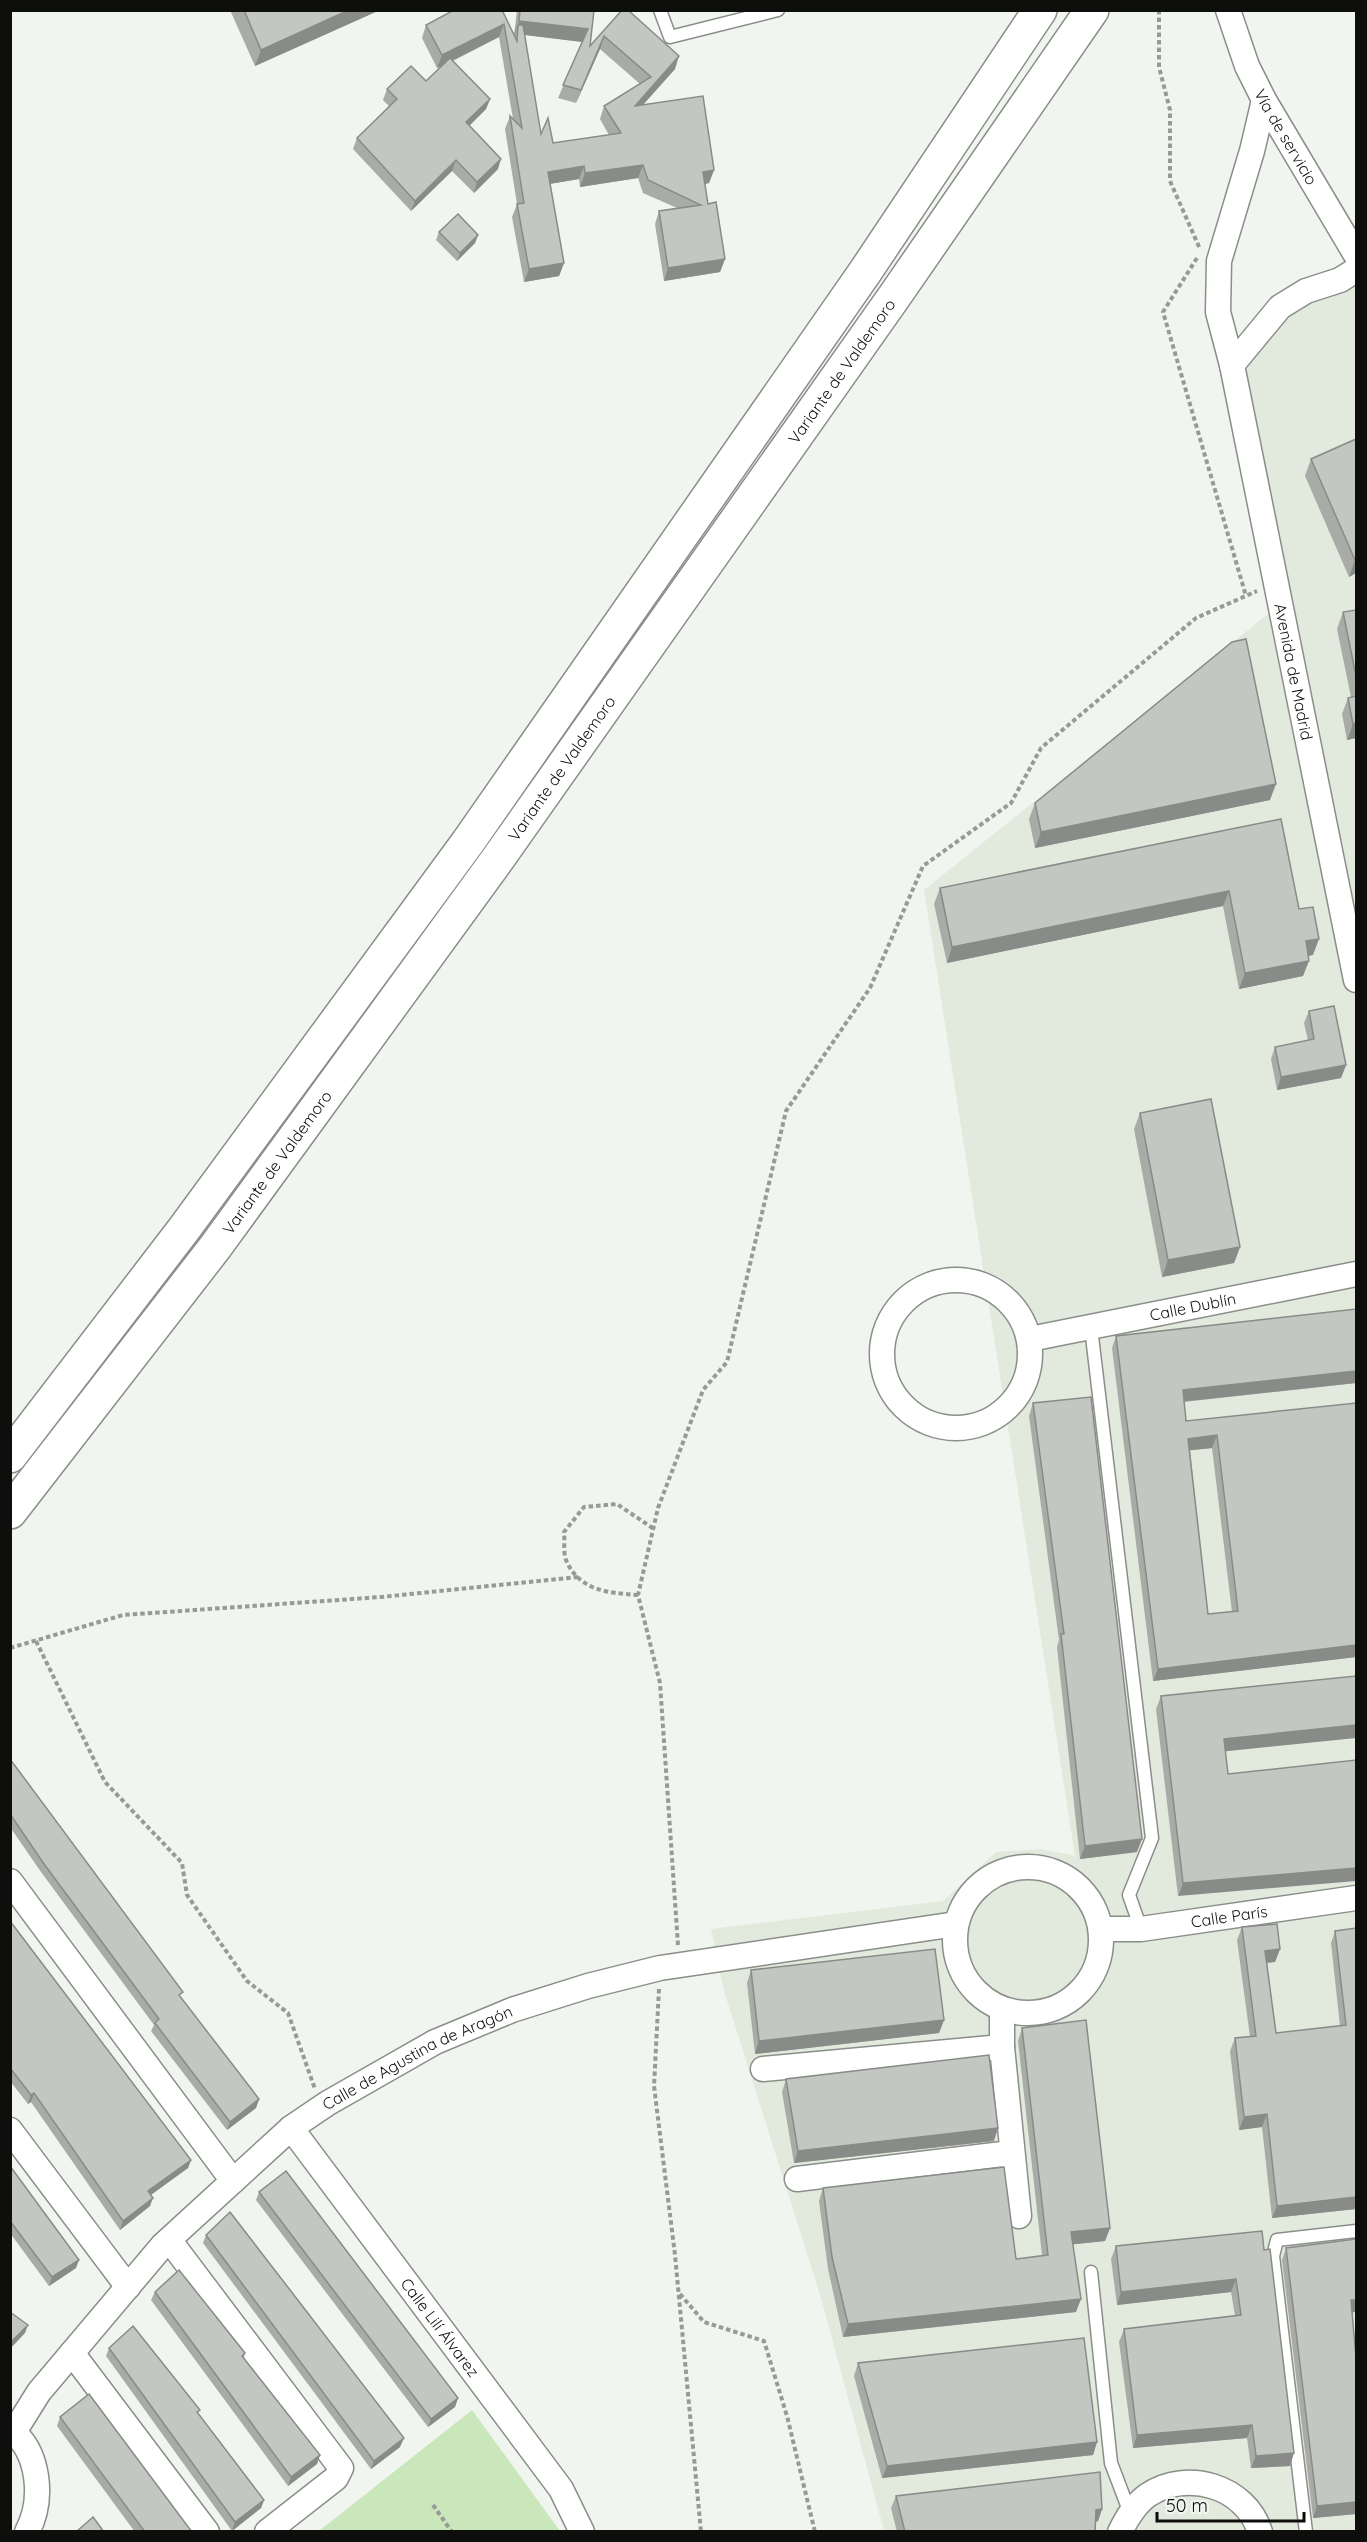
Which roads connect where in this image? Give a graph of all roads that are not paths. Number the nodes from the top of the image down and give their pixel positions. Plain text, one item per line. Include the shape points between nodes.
1 (660, 10) edge
2 (778, 10) edge
3 (1040, 10) edge
4 (1092, 10) edge
5 (1228, 10) edge
6 (1264, 100) junction
7 (1356, 255) edge
8 (1356, 270) edge
9 (1232, 365) junction
10 (1356, 980) edge
11 (1356, 1274) edge
12 (1090, 1328) junction
13 (1030, 1339) junction
14 (10, 1456) edge
15 (10, 1512) edge
16 (10, 1881) edge
17 (1356, 1898) edge
18 (956, 1924) junction
19 (1101, 1929) junction
20 (1141, 1929) junction
21 (1002, 2008) junction
22 (1002, 2047) junction
23 (763, 2069) dead end
24 (291, 2128) junction
25 (10, 2130) edge
26 (1011, 2153) junction
27 (797, 2179) dead end
28 (233, 2181) junction
29 (1019, 2216) dead end
30 (1356, 2231) edge
31 (170, 2241) junction
32 (1091, 2272) dead end
33 (128, 2287) junction
34 (72, 2353) junction
35 (12, 2430) edge
36 (1125, 2522) edge
37 (30, 2528) edge
38 (207, 2532) edge
39 (267, 2532) edge
40 (582, 2532) edge
41 (1260, 2532) edge
42 (1306, 2532) edge

1 - 2 lane via 670,37
3 - 14 main road, Variante de Valdemoro via 865,272 468,842 184,1229
4 - 15 main road, Variante de Valdemoro via 490,870 216,1246
5 - 6 street, Vía de servicio via 1247,66
6 - 7 street, Vía de servicio
6 - 9 street, Avenida de Madrid via 1252,151 1211,253 1218,312
8 - 9 street via 1340,280 1306,291 1280,307
9 - 10 street, Avenida de Madrid
11 - 12 street, Calle Dublín
12 - 13 street, Calle Dublín
12 - 20 lane via 1152,1838 1129,1895
13 - 13 street via 1016,1309 990,1287 957,1279 924,1286 898,1306 882,1336 882,1370 896,1400 921,1421 954,1430 987,1423 1014,1402 1029,1373
16 - 28 street
17 - 20 street, Calle París
18 - 19 street via 964,1903 978,1885 1019,1867 1042,1867 1064,1875 1082,1889 1095,1907
18 - 21 street via 954,1945 969,1984 983,1999
18 - 24 street, Calle de Agustina de Aragón via 670,1966 588,1986 512,2010 435,2042
19 - 20 street, Calle París
19 - 21 street via 1101,1951 1095,1972 1074,1997 1045,2012 1023,2013
21 - 22 street
22 - 23 street
22 - 26 street
24 - 28 street, Calle de Agustina de Aragón
24 - 40 street, Calle Lilí Álvarez via 561,2489
25 - 33 street
26 - 27 street
26 - 29 street
28 - 31 street, Calle de Agustina de Aragón
30 - 42 lane via 1277,2240 1273,2256
31 - 33 street, Calle de Agustina de Aragón
31 - 39 street via 341,2468 336,2478
32 - 36 lane via 1111,2463
33 - 34 street, Calle de Agustina de Aragón
34 - 35 street, Calle de Agustina de Aragón
34 - 38 street
35 - 37 street via 28,2451 36,2474 38,2498
36 - 41 street via 1148,2495 1171,2484 1197,2482 1221,2488 1242,2502

